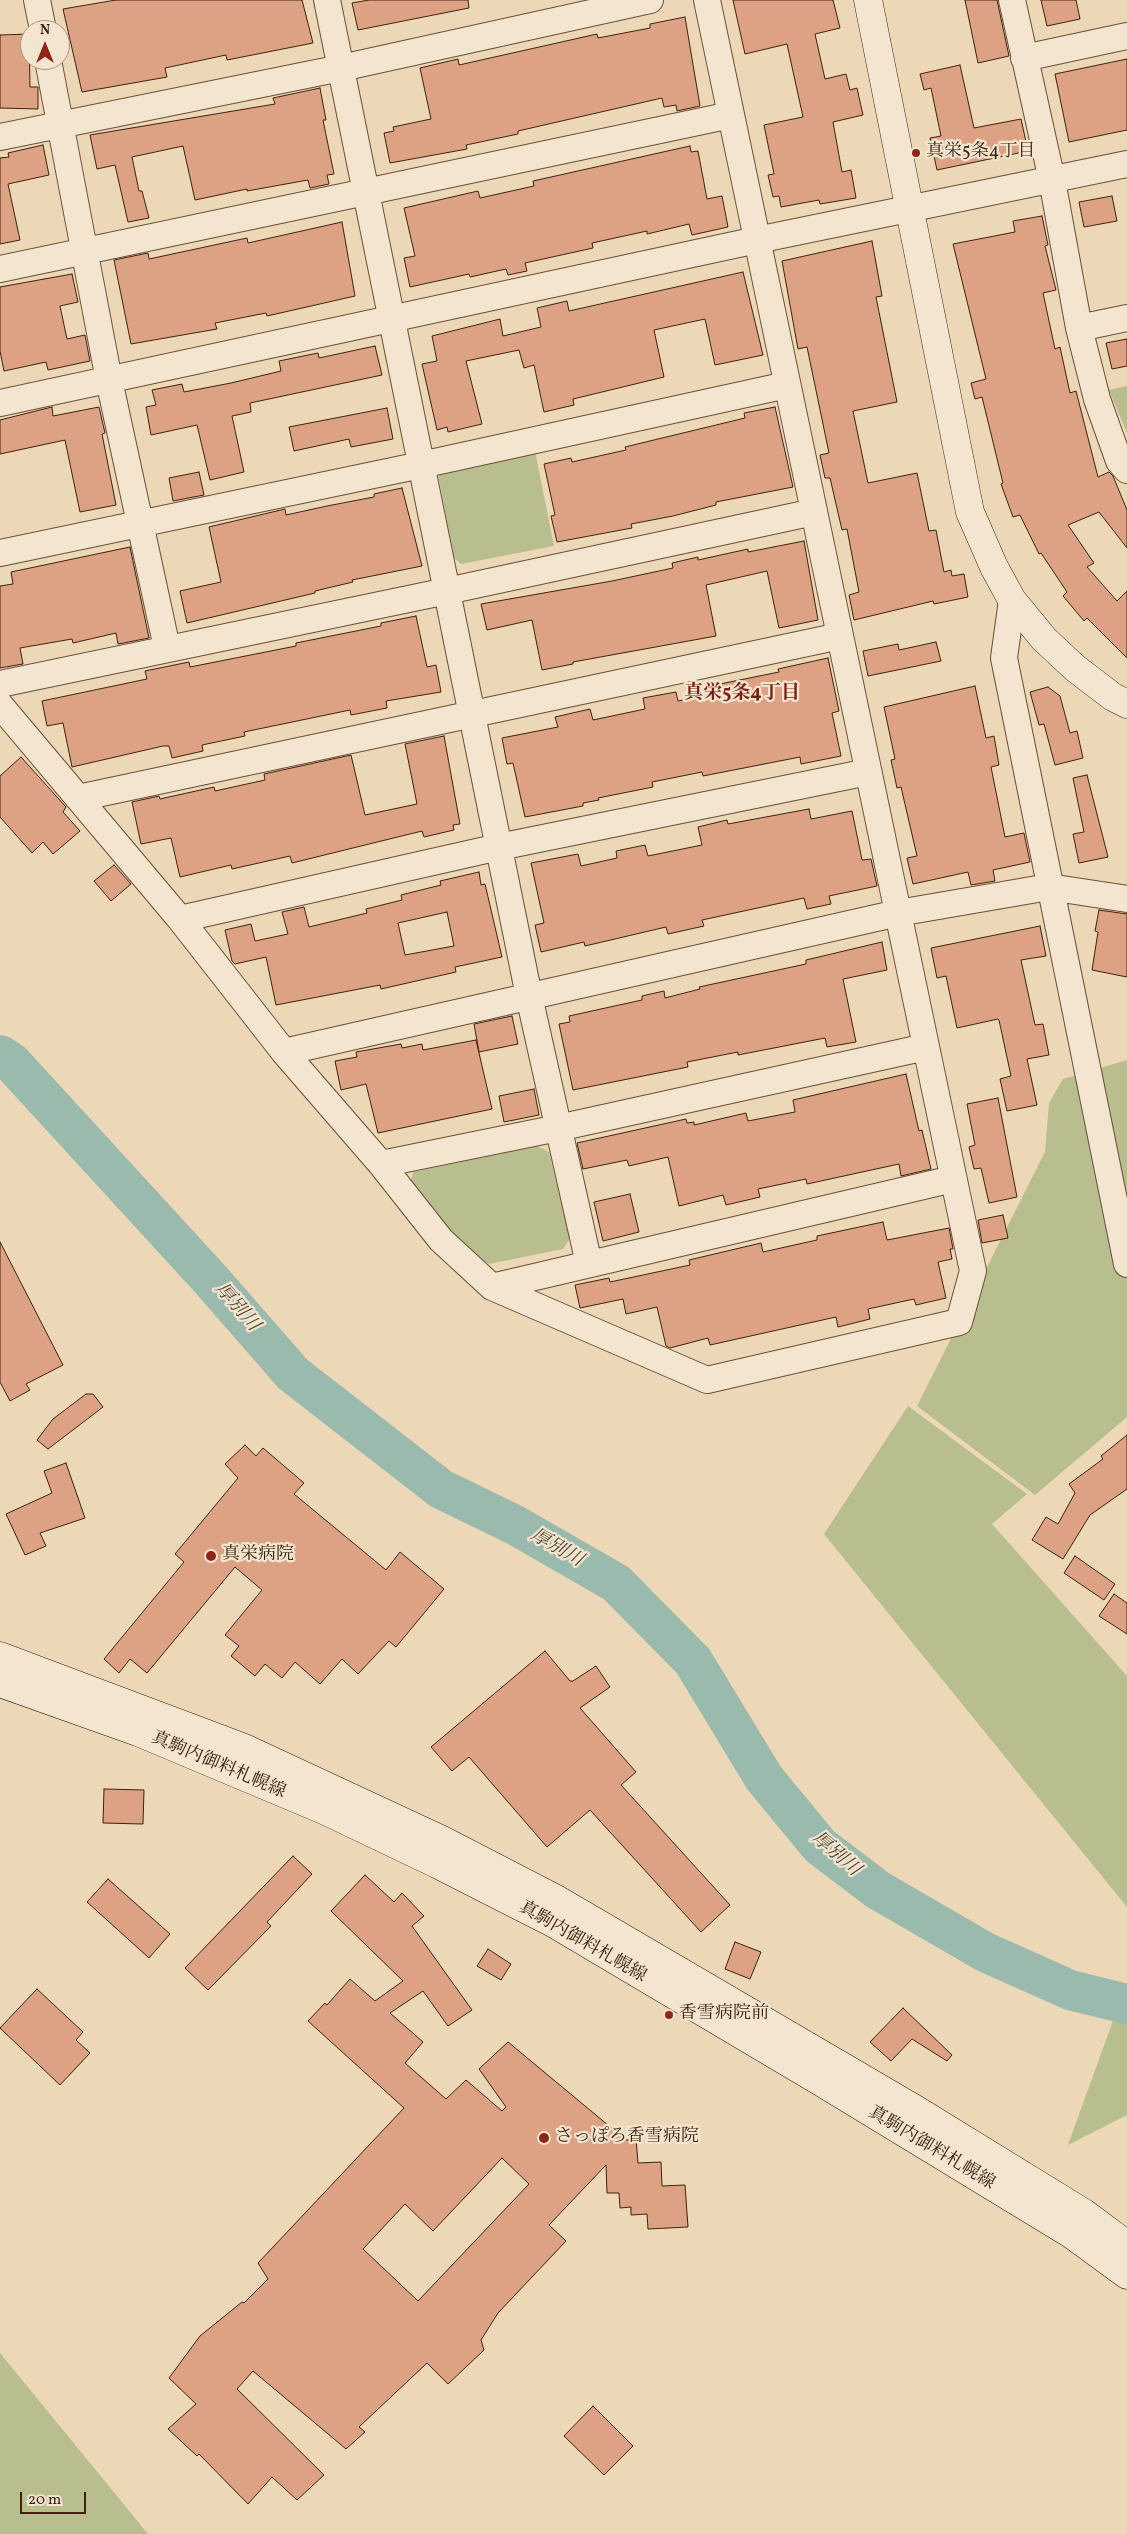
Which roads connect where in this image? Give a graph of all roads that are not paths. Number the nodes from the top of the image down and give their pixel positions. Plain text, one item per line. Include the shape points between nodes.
1 (37, 0) edge
2 (327, 0) edge
3 (650, 0) edge
4 (707, 0) edge
5 (868, 0) edge
6 (1012, 0) edge
7 (41, 20) edge
8 (1127, 36) edge
9 (1024, 58) junction
10 (341, 68) junction
11 (50, 70) edge
12 (731, 114) junction
13 (60, 126) junction
14 (0, 136) edge
15 (1127, 164) edge
16 (1052, 180) junction
17 (366, 193) junction
18 (910, 208) junction
19 (757, 240) junction
20 (84, 251) junction
21 (0, 269) edge
22 (1127, 318) edge
23 (392, 320) junction
24 (1079, 328) junction
25 (109, 380) junction
26 (788, 385) junction
27 (0, 403) edge
28 (422, 465) junction
29 (1127, 470) edge
30 (814, 512) junction
31 (141, 523) junction
32 (0, 553) edge
33 (447, 591) junction
34 (1012, 600) junction
35 (840, 636) junction
36 (167, 648) junction
37 (0, 684) edge
38 (1127, 704) edge
39 (0, 705) edge
40 (472, 713) junction
41 (868, 772) junction
42 (78, 798) junction
43 (499, 847) junction
44 (1049, 887) junction
45 (1127, 900) edge
46 (898, 913) junction
47 (180, 918) junction
48 (529, 996) junction
49 (926, 1047) junction
50 (284, 1052) junction
51 (558, 1128) junction
52 (380, 1164) junction
53 (953, 1178) junction
54 (589, 1264) junction
55 (1127, 1264) edge
56 (492, 1286) junction
57 (0, 1656) edge
58 (0, 1683) edge
59 (1127, 2245) edge
60 (1127, 2276) edge

1 - 7 street
2 - 10 street
3 - 10 street
4 - 12 street
5 - 18 main road
6 - 9 street
8 - 9 street
9 - 16 street
10 - 13 street
10 - 17 street
11 - 13 street
12 - 17 street
12 - 19 street
13 - 14 street
13 - 20 street
15 - 16 street
16 - 18 street
16 - 24 street
17 - 20 street
17 - 23 street
18 - 19 street
18 - 34 main road via 970,512
19 - 23 street
19 - 26 street
20 - 21 street
20 - 25 street
22 - 24 street
23 - 25 street
23 - 28 street
24 - 29 street via 1097,399 1119,461
25 - 27 street
25 - 31 street
26 - 28 street
26 - 30 street
28 - 31 street
28 - 33 street
30 - 33 street
30 - 35 street
31 - 32 street
31 - 36 street
33 - 36 street
33 - 40 street
34 - 38 main road via 1044,639 1075,668
34 - 44 street via 1004,658
35 - 40 street
35 - 41 street
36 - 37 street
39 - 42 street
40 - 42 street
40 - 43 street
41 - 43 street
41 - 46 street
42 - 47 street
43 - 47 street
43 - 48 street
44 - 45 street
44 - 46 street
44 - 55 street
46 - 48 street
46 - 49 street
47 - 50 street
48 - 50 street
48 - 51 street
49 - 51 street
49 - 53 street
50 - 52 street
51 - 52 street
51 - 54 street
52 - 56 street via 441,1240
53 - 54 street
53 - 56 street via 973,1271 960,1322 707,1380
54 - 56 street
57 - 59 main road, 真駒内御料札幌線 via 251,1751 442,1840 558,1900 923,2114 1084,2213
58 - 60 main road, 真駒内御料札幌線 via 138,1732 326,1811 552,1923 1063,2229

